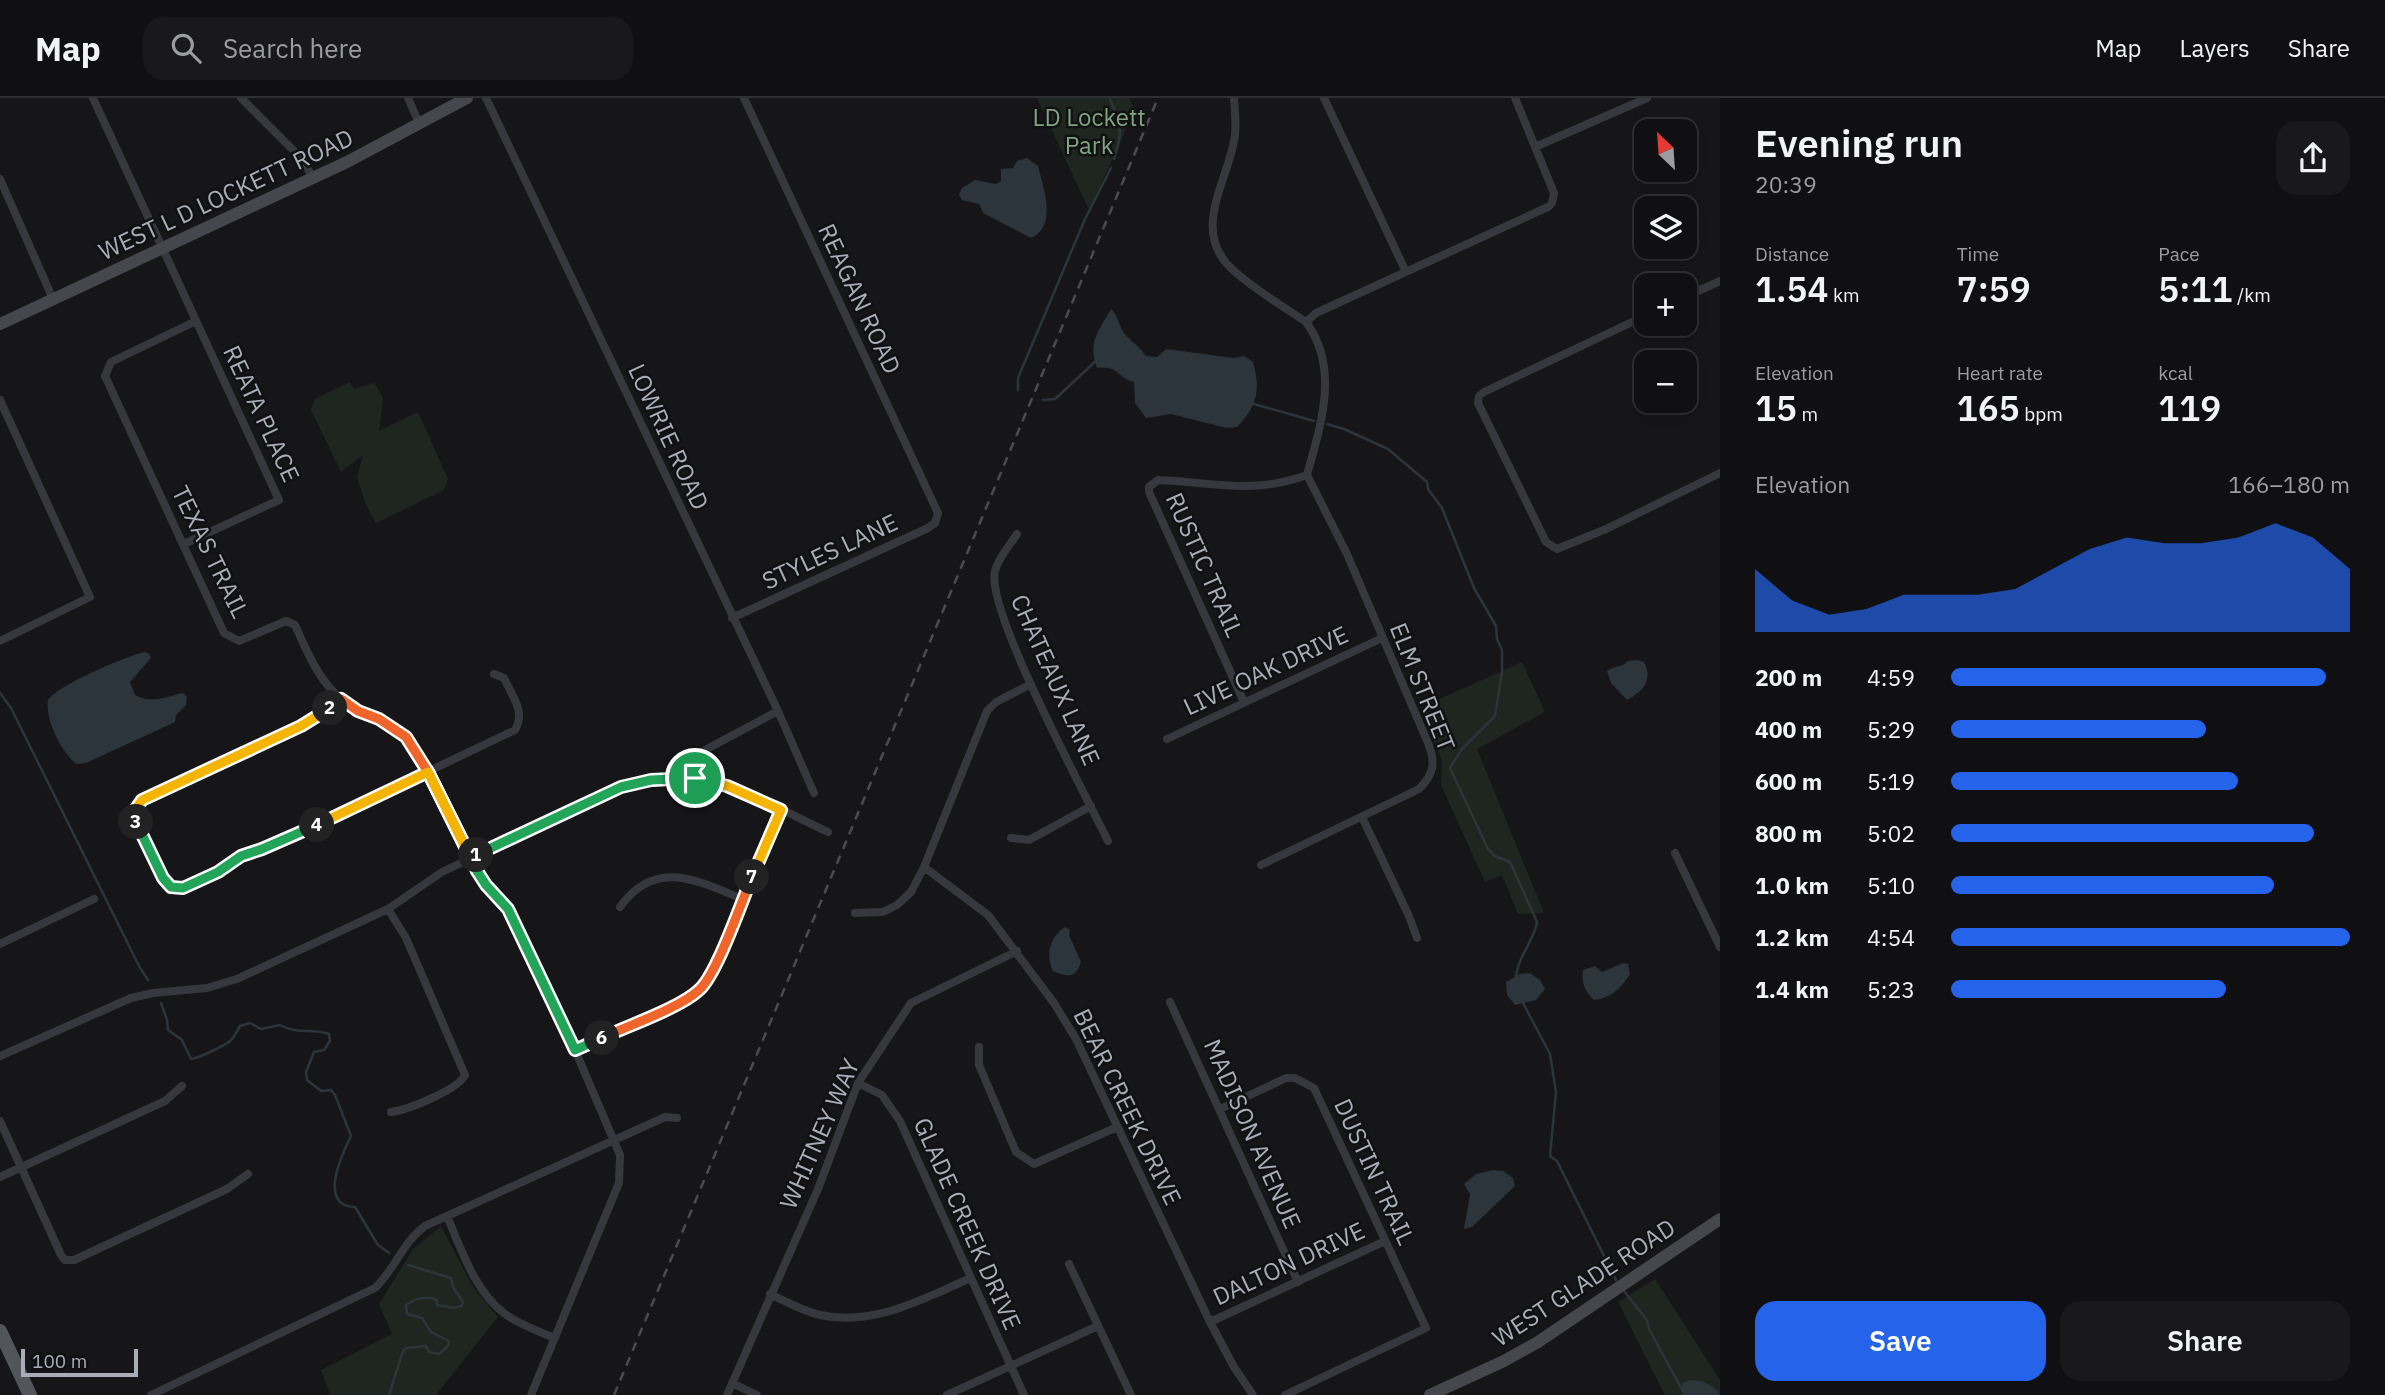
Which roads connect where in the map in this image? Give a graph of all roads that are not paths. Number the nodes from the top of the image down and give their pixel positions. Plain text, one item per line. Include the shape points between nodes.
1 (93, 98) edge
2 (241, 98) edge
3 (408, 98) edge
4 (467, 98) edge
5 (486, 98) edge
6 (744, 98) edge
7 (1234, 98) edge
8 (1324, 98) edge
9 (1515, 98) edge
10 (1647, 98) edge
11 (419, 123) junction
12 (1535, 148) junction
13 (313, 178) junction
14 (0, 179) edge
15 (163, 250) junction
16 (1406, 272) junction
17 (1720, 281) edge
18 (1697, 292) edge
19 (53, 299) junction
20 (196, 321) junction
21 (1634, 321) edge
22 (1306, 322) junction
23 (0, 324) edge
24 (0, 400) edge
25 (1720, 472) edge
26 (1307, 475) junction
27 (938, 516) joint
28 (1017, 534) dead end
29 (184, 544) junction
30 (732, 618) junction
31 (1381, 638) junction
32 (0, 641) edge
33 (494, 674) dead end
34 (1031, 684) junction
35 (341, 699) junction
36 (1244, 702) junction
37 (778, 711) junction
38 (1167, 738) dead end
39 (428, 772) junction
40 (695, 778) junction
41 (814, 793) dead end
42 (1091, 806) junction
43 (781, 810) junction
44 (1362, 817) junction
45 (828, 832) dead end
46 (1011, 838) dead end
47 (1108, 841) dead end
48 (1675, 853) dead end
49 (471, 858) junction
50 (1261, 865) dead end
51 (925, 867) junction
52 (94, 899) dead end
53 (742, 900) junction
54 (620, 907) dead end
55 (388, 909) junction
56 (855, 914) dead end
57 (1417, 938) dead end
58 (0, 944) edge
59 (1720, 947) edge
60 (1017, 951) junction
61 (1170, 1002) dead end
62 (979, 1047) dead end
63 (575, 1050) junction
64 (0, 1056) edge
65 (859, 1083) junction
66 (181, 1086) dead end
67 (1220, 1109) junction
68 (391, 1112) dead end
69 (677, 1118) dead end
70 (0, 1121) edge
71 (1117, 1127) junction
72 (613, 1140) junction
73 (21, 1167) junction
74 (248, 1174) dead end
75 (0, 1177) edge
76 (447, 1216) junction
77 (1720, 1219) edge
78 (1385, 1241) junction
79 (1069, 1264) dead end
80 (971, 1278) junction
81 (1298, 1282) junction
82 (770, 1294) junction
83 (1210, 1322) junction
84 (1098, 1325) junction
85 (0, 1331) edge
86 (555, 1338) junction
87 (1010, 1366) junction
88 (732, 1383) junction
89 (30, 1395) edge
90 (151, 1395) edge
91 (531, 1395) edge
92 (727, 1395) edge
93 (757, 1395) edge
94 (947, 1395) edge
95 (1024, 1395) edge
96 (1131, 1395) edge
97 (1253, 1395) edge
98 (1284, 1395) edge
99 (1430, 1395) edge

1 - 15 street, REATA PLACE
2 - 13 street via 302,159
3 - 11 street
4 - 11 main road, WEST L D LOCKETT ROAD
5 - 30 street, LOWRIE ROAD
6 - 27 street, REAGAN ROAD
7 - 22 street via 1235,139 1214,206 1214,240 1231,269
8 - 16 street
9 - 12 street
10 - 12 street
11 - 13 main road, WEST L D LOCKETT ROAD
12 - 16 street via 1554,192 1548,207
13 - 15 main road, WEST L D LOCKETT ROAD
14 - 19 street
15 - 19 main road, WEST L D LOCKETT ROAD
15 - 20 street, REATA PLACE
16 - 22 street via 1316,313
17 - 18 street
19 - 23 main road, WEST L D LOCKETT ROAD
20 - 29 street, TEXAS TRAIL via 111,362 105,376
20 - 29 street, REATA PLACE via 279,499
21 - 25 street via 1484,392 1478,399 1549,546 1557,549 1574,542
22 - 26 street via 1319,344 1326,382
24 - 32 street via 90,597
26 - 31 street, ELM STREET via 1347,554
26 - 36 street, RUSTIC TRAIL via 1265,486 1158,480 1149,487 1150,498
27 - 30 street, STYLES LANE via 928,528
28 - 34 street, CHATEAUX LANE via 995,571 995,591
29 - 35 street, TEXAS TRAIL via 224,633 239,641 285,621 295,625 314,667
30 - 37 street, LOWRIE ROAD
31 - 36 street, LIVE OAK DRIVE
31 - 44 street, ELM STREET via 1434,764 1419,789
33 - 39 street via 504,678 520,712 515,730
34 - 42 street, CHATEAUX LANE
34 - 51 street via 987,711
35 - 39 street, TEXAS TRAIL via 406,737
35 - 39 street via 301,726 142,800 135,819 171,887 183,888 241,856
36 - 38 street, LIVE OAK DRIVE
37 - 40 street via 705,750
37 - 41 street, LOWRIE ROAD
39 - 49 street, TEXAS TRAIL
40 - 43 street via 727,786
40 - 49 street via 621,787
42 - 46 street via 1036,837
42 - 47 street, CHATEAUX LANE
43 - 45 street
43 - 53 street
44 - 50 street, ELM STREET
44 - 57 street
48 - 59 street
49 - 55 street via 428,879
49 - 63 street, TEXAS TRAIL via 480,877 508,909
51 - 56 street via 911,892 897,905 883,912
51 - 60 street, BEAR CREEK DRIVE via 988,915
52 - 58 street
53 - 54 street via 694,880 668,878 636,887
53 - 63 street via 702,988
55 - 64 street via 237,979 131,998
55 - 68 street via 406,938 464,1069 464,1079 456,1086
60 - 65 street, WHITNEY WAY via 911,1003
60 - 71 street, BEAR CREEK DRIVE via 1076,1039
61 - 67 street, MADISON AVENUE
62 - 71 street via 979,1065 1016,1152 1034,1164
63 - 72 street, TEXAS TRAIL
65 - 80 street, GLADE CREEK DRIVE via 882,1096 900,1121
65 - 82 street, WHITNEY WAY
66 - 73 street via 166,1101
67 - 78 street, DUSTIN TRAIL via 1286,1078 1314,1088
67 - 81 street, MADISON AVENUE
69 - 72 street via 665,1117
70 - 73 street
71 - 83 street, BEAR CREEK DRIVE
72 - 76 street
72 - 86 street, TEXAS TRAIL via 620,1155 619,1183
73 - 74 street via 65,1260 74,1260 228,1189
73 - 75 street
76 - 86 street via 489,1299 520,1323
76 - 90 street via 412,1235 375,1288
77 - 99 main road, WEST GLADE ROAD via 1521,1352
78 - 81 street, DALTON DRIVE
78 - 98 street, DUSTIN TRAIL via 1426,1328
79 - 84 street
80 - 82 street via 866,1317 821,1315
80 - 87 street, GLADE CREEK DRIVE
81 - 83 street, DALTON DRIVE
82 - 88 street, WHITNEY WAY
83 - 97 street, BEAR CREEK DRIVE
84 - 87 street
84 - 96 street
85 - 89 main road
86 - 91 street, TEXAS TRAIL
87 - 94 street
87 - 95 street, GLADE CREEK DRIVE
88 - 92 street, WHITNEY WAY
88 - 93 street

